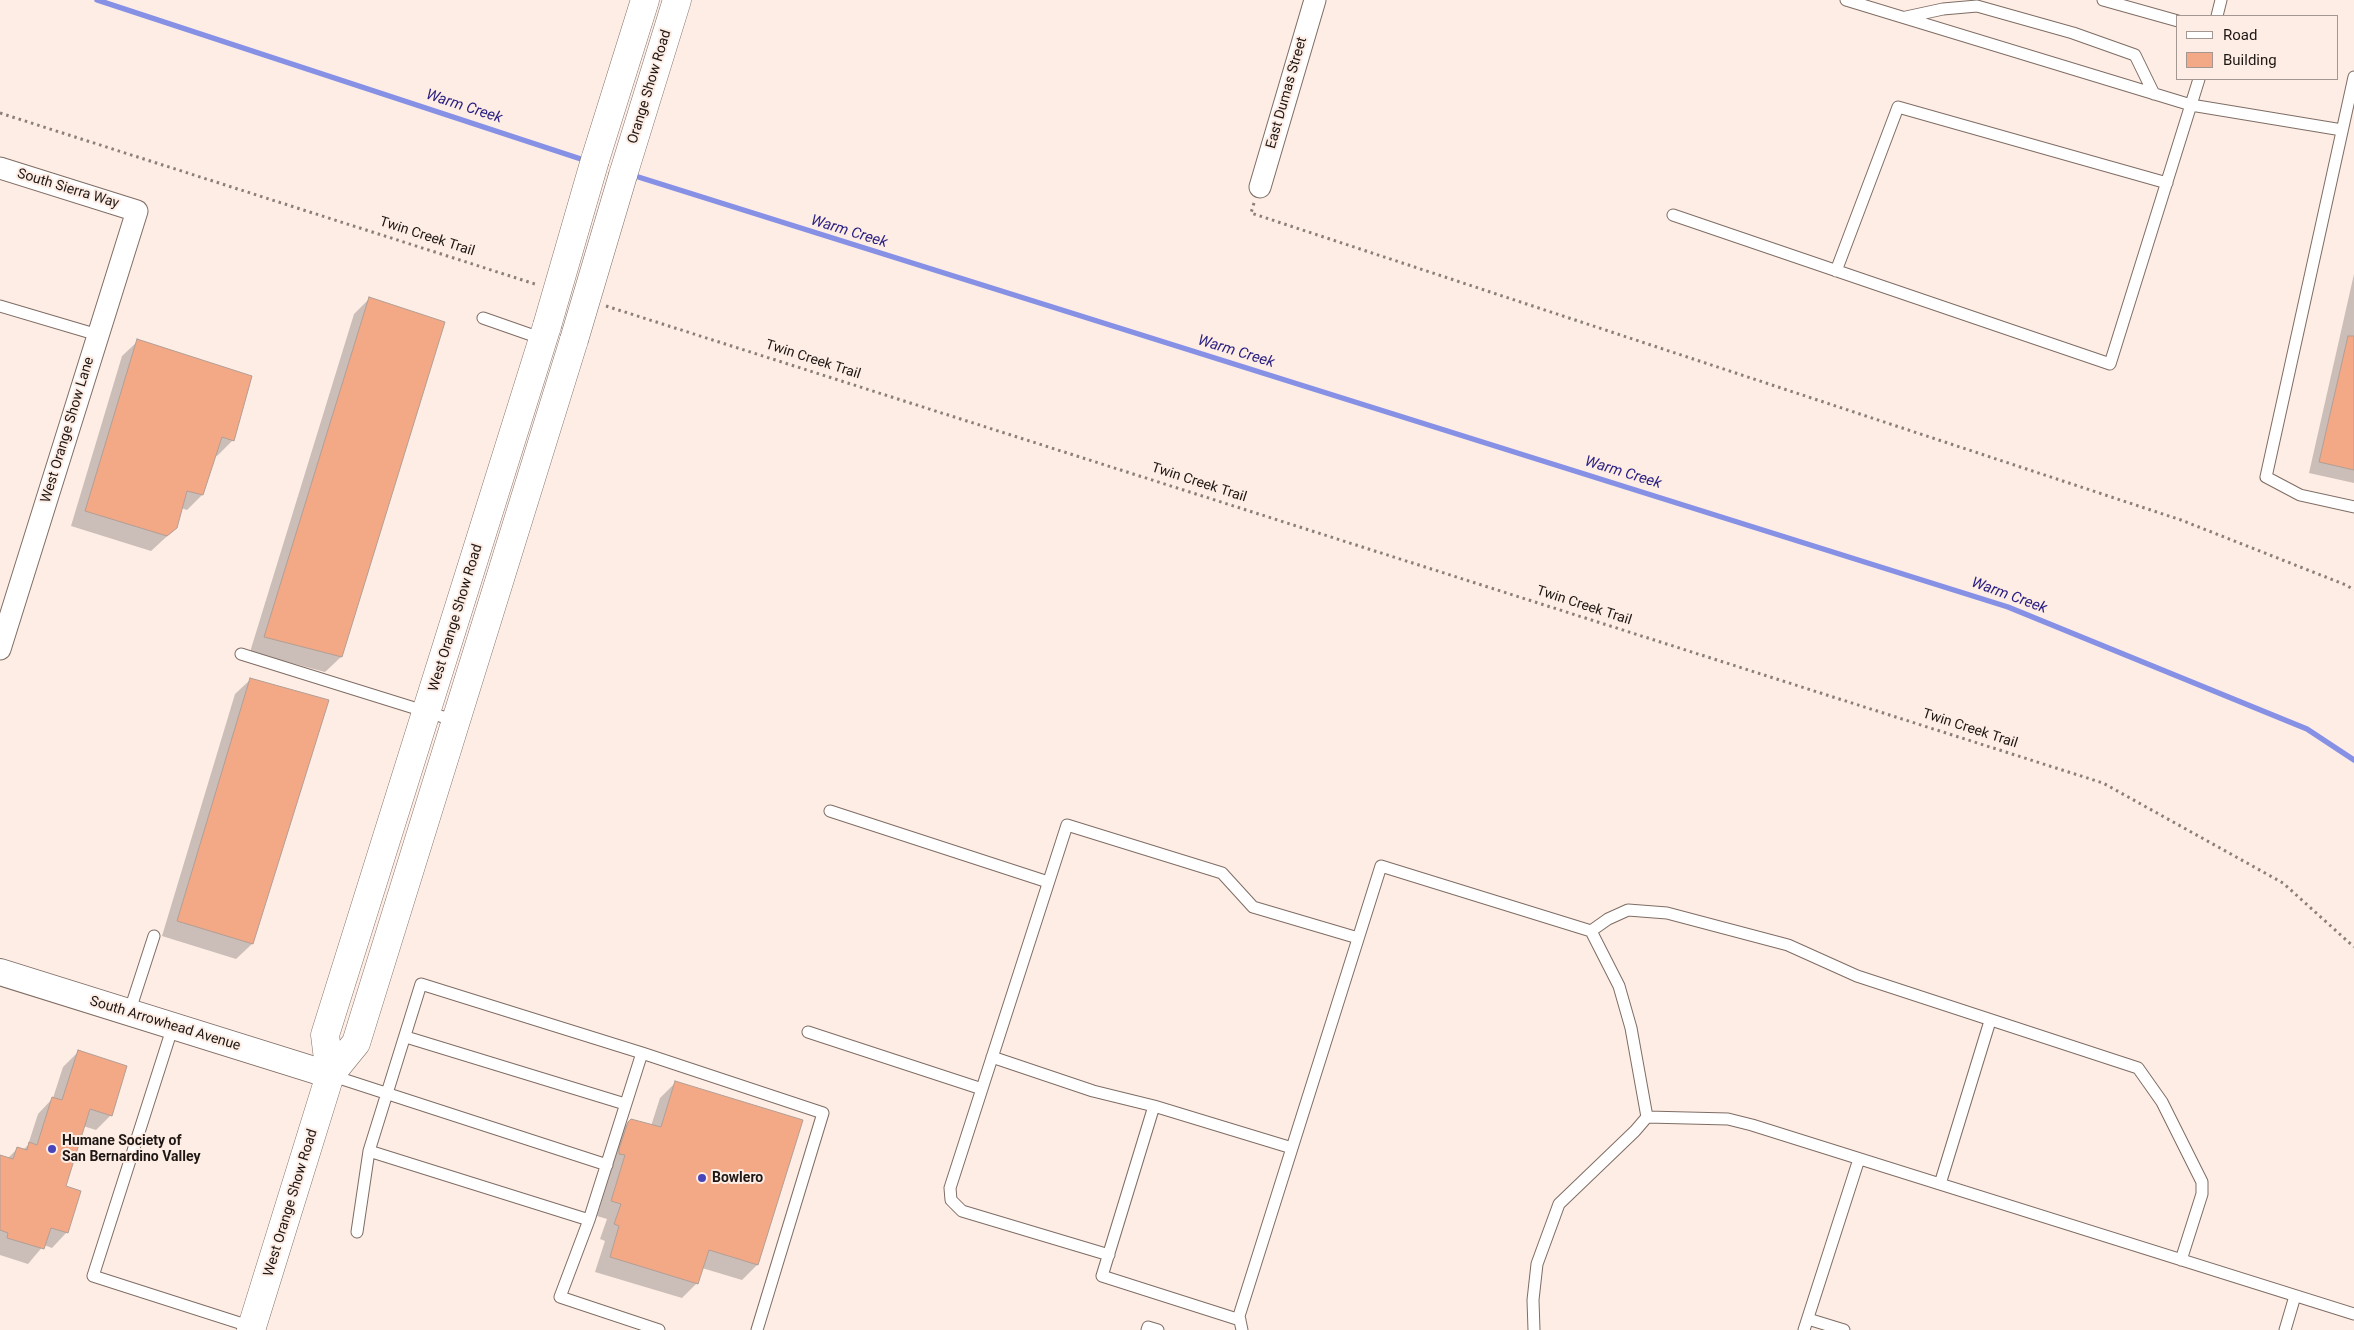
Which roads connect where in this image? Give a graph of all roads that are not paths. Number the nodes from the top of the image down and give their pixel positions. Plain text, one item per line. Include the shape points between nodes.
1 (645, 0) edge
2 (1315, 0) edge
3 (1846, 0) edge
4 (2104, 0) edge
5 (2221, 0) edge
6 (676, 2) edge
7 (2217, 15) edge
8 (1904, 17) junction
9 (2176, 20) edge
10 (2354, 77) edge
11 (2199, 80) edge
12 (2154, 94) junction
13 (2191, 105) junction
14 (2342, 130) junction
15 (0, 168) edge
16 (623, 175) joint
17 (2167, 183) junction
18 (1260, 187) road end
19 (137, 211) joint
20 (1673, 215) dead end
21 (1836, 270) junction
22 (0, 306) edge
23 (483, 318) dead end
24 (545, 332) junction
25 (98, 335) junction
26 (2354, 507) edge
27 (0, 649) edge
28 (241, 654) dead end
29 (426, 713) junction
30 (456, 722) junction
31 (830, 812) dead end
32 (1048, 882) junction
33 (1592, 931) junction
34 (154, 936) dead end
35 (1358, 938) junction
36 (0, 972) edge
37 (129, 1013) junction
38 (1990, 1021) junction
39 (173, 1026) junction
40 (808, 1032) dead end
41 (406, 1037) junction
42 (642, 1053) junction
43 (992, 1057) junction
44 (330, 1075) junction
45 (982, 1088) junction
46 (386, 1094) junction
47 (625, 1104) junction
48 (1154, 1106) junction
49 (1647, 1117) junction
50 (1292, 1148) junction
51 (369, 1151) junction
52 (1858, 1159) junction
53 (607, 1165) junction
54 (1940, 1184) junction
55 (589, 1220) junction
56 (357, 1232) dead end
57 (1109, 1255) junction
58 (2181, 1260) junction
59 (2295, 1296) junction
60 (2354, 1314) edge
61 (1808, 1318) junction
62 (1241, 1325) edge
63 (252, 1328) edge
64 (659, 1330) edge
65 (757, 1330) edge
66 (1147, 1330) edge
67 (1158, 1330) edge
68 (1534, 1330) edge
69 (1804, 1330) edge
70 (1844, 1330) edge
71 (2285, 1330) edge

1 - 24 main road, West Orange Show Road, bridge
2 - 18 street, East Dumas Street
3 - 8 lane
4 - 9 lane
5 - 7 lane
6 - 16 main road, Orange Show Road
8 - 12 lane
8 - 12 lane via 1978,6 2010,14 2135,55
10 - 14 lane
11 - 13 lane
12 - 13 lane
13 - 14 lane
13 - 17 lane
14 - 26 lane via 2266,478 2300,495
15 - 19 street, South Sierra Way
16 - 30 main road, West Orange Show Road, bridge
17 - 21 lane via 1898,107
17 - 21 lane via 2110,364
19 - 25 street, West Orange Show Lane
20 - 21 lane
22 - 25 lane
23 - 24 lane
24 - 29 main road, West Orange Show Road
25 - 27 street, West Orange Show Lane
28 - 29 lane
29 - 30 lane
29 - 44 main road, West Orange Show Road via 326,1035
30 - 44 main road, West Orange Show Road via 356,1043
31 - 32 lane
32 - 35 lane via 1067,824 1222,873 1253,907
32 - 43 lane
33 - 35 lane via 1381,866
33 - 38 lane via 1628,910 1667,913 1788,945 1857,976
33 - 49 lane via 1619,986 1631,1028
34 - 37 lane
35 - 50 lane
36 - 37 street, South Arrowhead Avenue
37 - 39 street, South Arrowhead Avenue
38 - 54 lane
38 - 58 lane via 2138,1068 2162,1102 2202,1182 2202,1194
39 - 44 street, South Arrowhead Avenue
39 - 63 lane via 93,1276
40 - 45 lane
41 - 42 lane via 421,984
41 - 46 lane
41 - 47 lane
42 - 47 lane
42 - 65 lane via 823,1113
43 - 45 lane
43 - 48 lane via 1094,1091
44 - 46 lane
44 - 63 main road, West Orange Show Road
45 - 57 lane via 950,1188 951,1200 962,1212
46 - 51 lane
46 - 53 lane
47 - 53 lane
48 - 50 lane
48 - 57 lane
49 - 52 lane via 1728,1119
49 - 68 lane via 1560,1204 1537,1264 1532,1300
50 - 62 lane via 1239,1316
51 - 55 lane
51 - 56 lane
52 - 54 lane
52 - 61 lane
53 - 55 lane
54 - 58 lane
55 - 64 lane via 560,1297
57 - 62 lane via 1102,1276
58 - 59 lane
59 - 60 lane
59 - 71 lane
61 - 69 lane
61 - 70 lane
66 - 67 lane via 1148,1327

